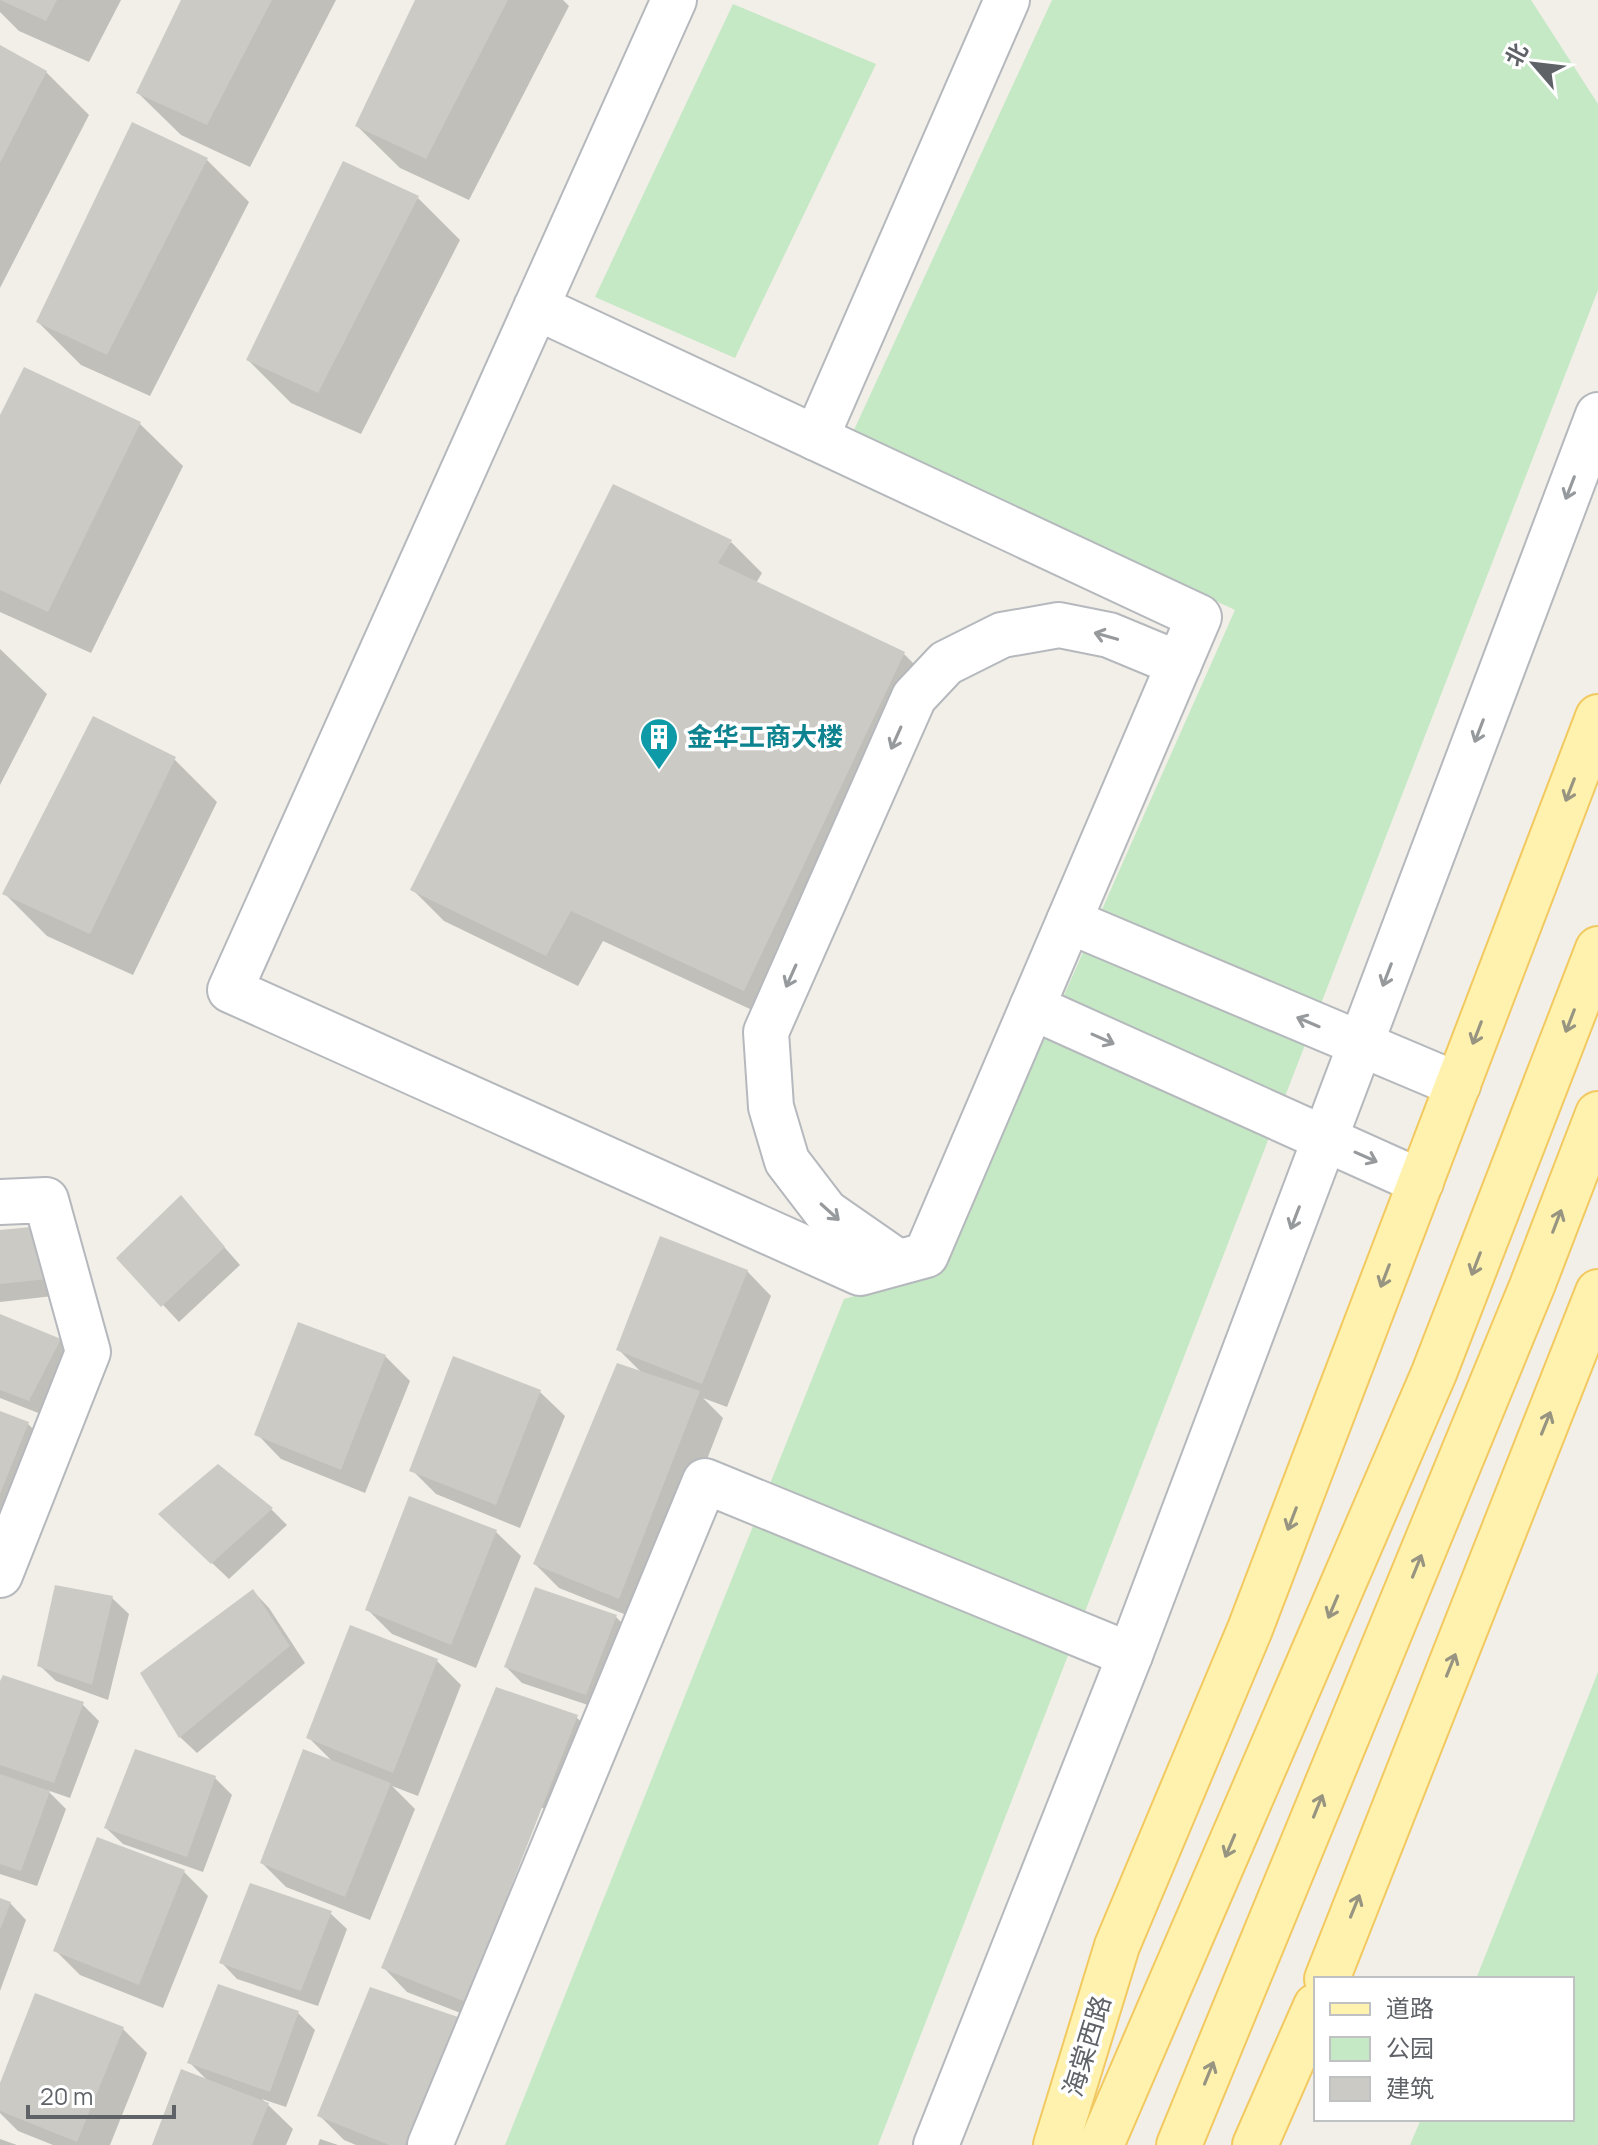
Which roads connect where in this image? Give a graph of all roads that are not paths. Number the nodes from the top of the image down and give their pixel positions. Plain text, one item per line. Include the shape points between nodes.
1 (674, 0) edge
2 (1007, 0) edge
3 (536, 307) junction
4 (1598, 415) edge
5 (816, 438) junction
6 (1179, 664) junction
7 (1598, 717) edge
8 (1069, 921) junction
9 (1598, 949) edge
10 (1032, 1007) junction
11 (1361, 1044) junction
12 (1458, 1085) junction
13 (1598, 1114) edge
14 (1325, 1139) junction
15 (1421, 1182) junction
16 (0, 1202) edge
17 (898, 1262) junction
18 (1598, 1292) edge
19 (0, 1575) edge
20 (1130, 1655) junction
21 (1328, 1977) edge
22 (1314, 2010) edge
23 (430, 2145) edge
24 (936, 2145) edge
25 (1056, 2145) edge
26 (1101, 2145) edge
27 (1179, 2145) edge
28 (1255, 2145) edge

1 - 3 lane
2 - 5 lane
3 - 5 lane
3 - 17 lane via 230,990 860,1273
4 -> 11 lane
5 - 6 lane via 1199,617
6 - 8 lane
6 -> 17 lane via 1109,635 1059,625 1002,635 946,663 914,697 766,1032 771,1107 787,1161 826,1212
7 -> 12 main road, 海棠西路
8 - 10 lane
11 -> 8 lane
9 -> 26 main road via 1434,1373
10 -> 14 lane
10 - 17 lane via 926,1255
11 - 12 lane
11 - 14 lane
12 - 15 main road, 海棠西路
27 -> 13 main road
14 -> 15 lane
14 -> 20 lane
15 -> 25 main road, 海棠西路 via 1250,1629 1117,1946
16 - 19 lane via 46,1200 88,1352
21 -> 18 main road
20 - 23 lane via 705,1481
20 - 24 lane
22 - 28 main road

